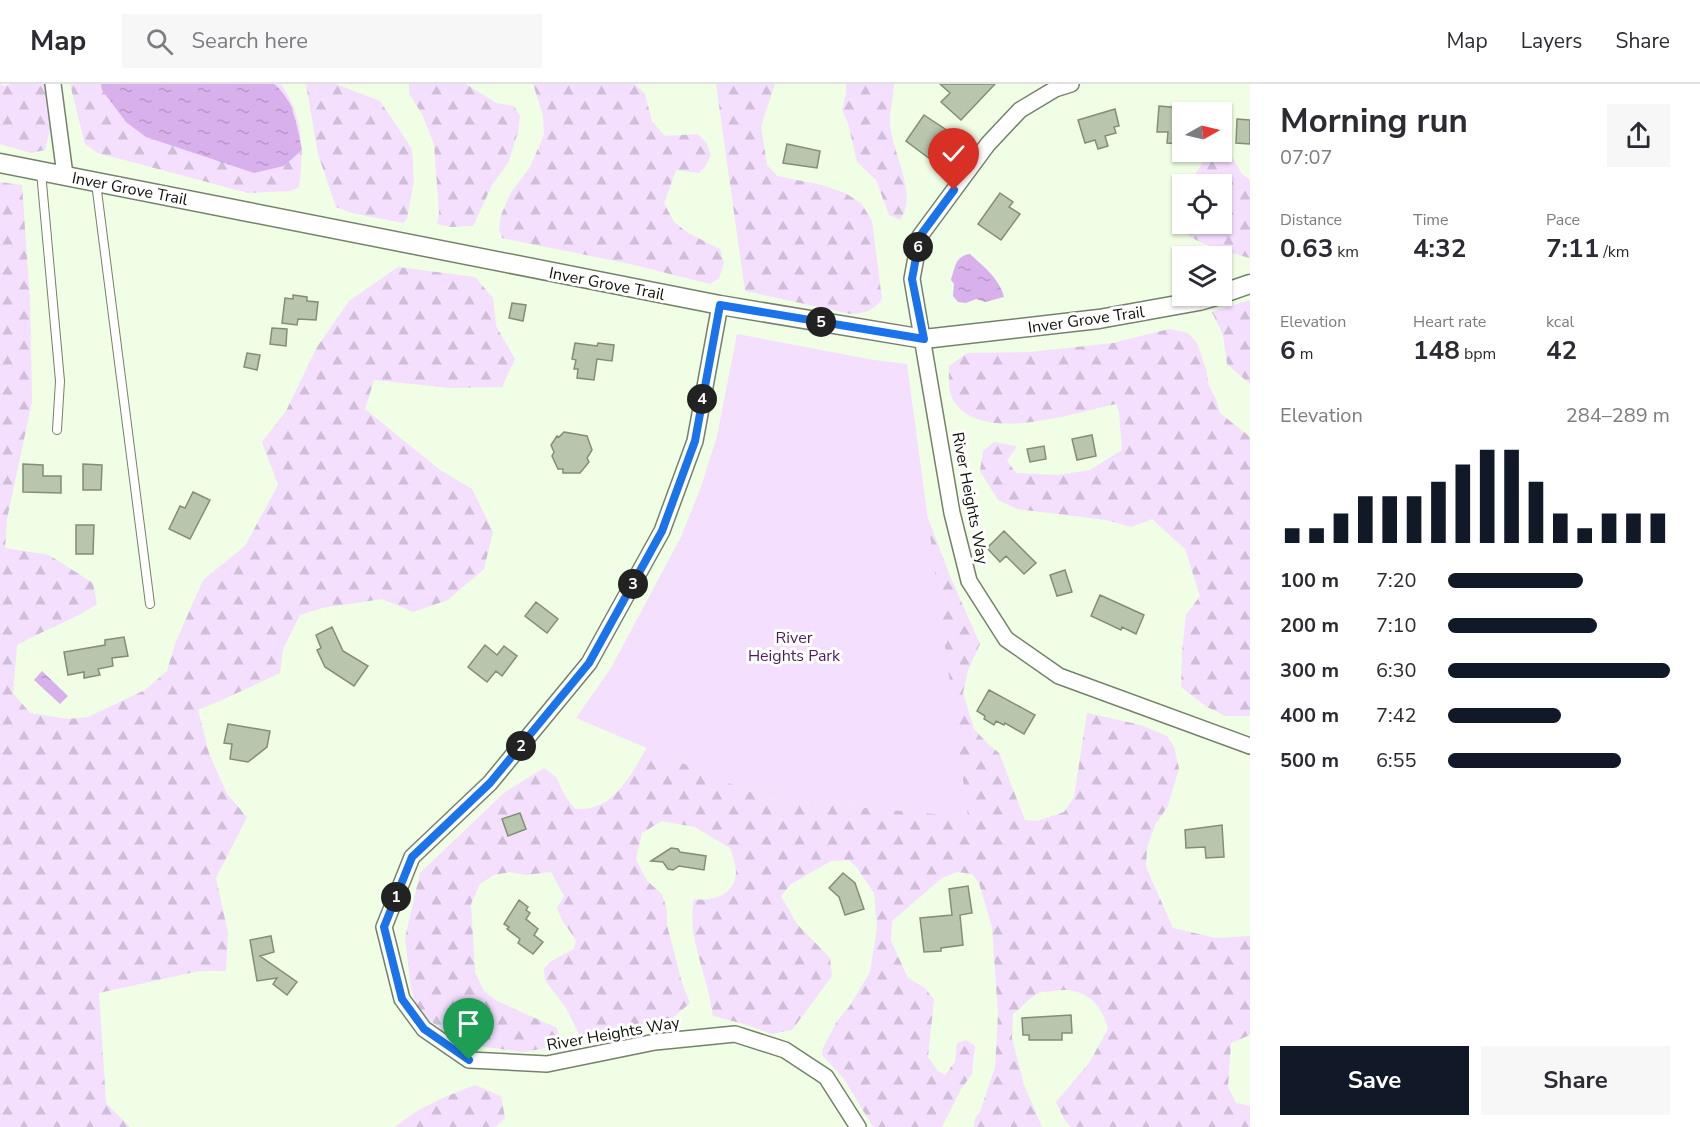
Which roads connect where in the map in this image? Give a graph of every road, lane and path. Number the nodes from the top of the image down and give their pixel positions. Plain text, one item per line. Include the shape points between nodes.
1 (53, 84) edge
2 (1071, 84) edge
3 (0, 163) edge
4 (41, 171) junction
5 (65, 175) junction
6 (96, 182) junction
7 (1250, 284) edge
8 (1232, 290) edge
9 (720, 305) junction
10 (1172, 306) edge
11 (924, 339) junction
12 (57, 430) dead end
13 (150, 604) dead end
14 (1250, 746) edge
15 (858, 1127) edge

1 - 5 street
2 - 11 street, River Heights Way via 1020,110 988,144 920,236 912,279
3 - 4 street, Inver Grove Trail
4 - 5 street, Inver Grove Trail
4 - 12 lane via 60,381
5 - 6 street, Inver Grove Trail
6 - 9 street, Inver Grove Trail
6 - 13 lane
7 - 8 street
9 - 11 street, Inver Grove Trail
9 - 15 street, River Heights Way via 695,441 662,531 589,663 490,783 412,857 384,927 402,999 424,1029 469,1060 547,1064 655,1041 735,1034 785,1050 826,1077
10 - 11 street, Inver Grove Trail via 1099,319
11 - 14 street, River Heights Way via 952,513 969,581 1006,639 1059,676

